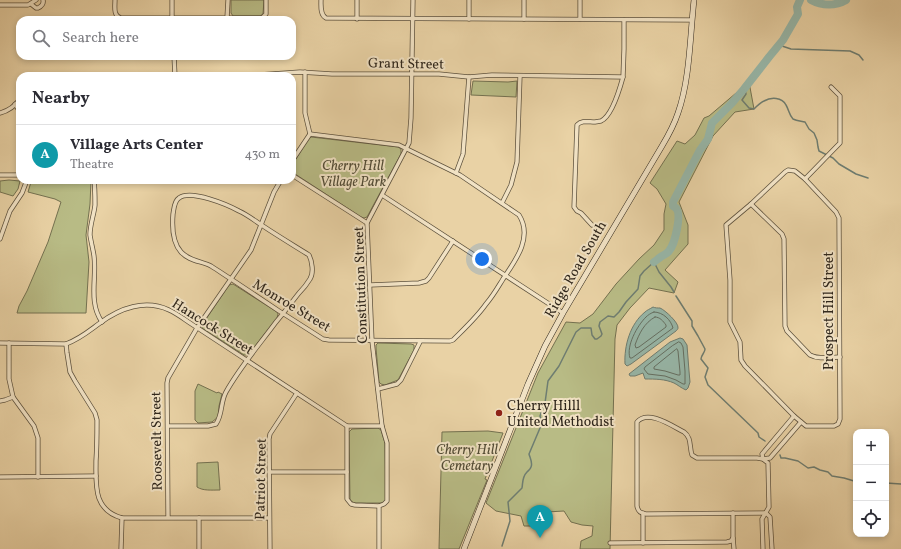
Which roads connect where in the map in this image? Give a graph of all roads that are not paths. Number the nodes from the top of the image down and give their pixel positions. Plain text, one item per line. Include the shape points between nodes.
1 (42, 0) edge
2 (115, 0) edge
3 (172, 0) edge
4 (228, 0) edge
5 (266, 0) edge
6 (322, 0) edge
7 (357, 0) edge
8 (413, 0) edge
9 (469, 0) edge
10 (524, 0) edge
11 (580, 0) edge
12 (694, 0) edge
13 (34, 2) edge
14 (0, 5) edge
15 (116, 16) edge
16 (172, 16) edge
17 (227, 16) edge
18 (264, 16) edge
19 (357, 18) junction
20 (413, 19) junction
21 (469, 19) junction
22 (524, 19) junction
23 (580, 19) junction
24 (624, 20) junction
25 (692, 20) junction
26 (174, 60) edge
27 (175, 72) edge
28 (305, 72) junction
29 (296, 73) edge
30 (412, 74) junction
31 (520, 76) junction
32 (468, 77) junction
33 (623, 77) junction
34 (831, 87) dead end
35 (15, 104) edge
36 (0, 113) edge
37 (310, 134) junction
38 (407, 148) junction
39 (296, 155) edge
40 (456, 173) junction
41 (0, 175) edge
42 (16, 175) edge
43 (296, 178) edge
44 (805, 179) junction
45 (26, 184) edge
46 (94, 184) edge
47 (279, 184) edge
48 (382, 195) junction
49 (502, 203) junction
50 (751, 204) junction
51 (367, 223) junction
52 (261, 225) junction
53 (592, 225) dead end
54 (0, 239) edge
55 (453, 241) junction
56 (506, 275) junction
57 (231, 280) junction
58 (370, 285) junction
59 (563, 313) junction
60 (283, 314) junction
61 (102, 322) junction
62 (197, 328) junction
63 (372, 341) junction
64 (420, 342) junction
65 (0, 343) edge
66 (9, 343) junction
67 (66, 344) junction
68 (840, 358) junction
69 (246, 360) junction
70 (378, 389) junction
71 (297, 393) junction
72 (13, 397) junction
73 (0, 401) edge
74 (794, 416) junction
75 (801, 422) junction
76 (168, 426) junction
77 (347, 426) junction
78 (382, 426) junction
79 (763, 459) junction
80 (269, 472) junction
81 (347, 472) junction
82 (96, 476) junction
83 (0, 477) edge
84 (38, 477) junction
85 (379, 506) junction
86 (643, 513) junction
87 (733, 513) junction
88 (766, 513) junction
89 (168, 517) junction
90 (122, 518) junction
91 (199, 518) junction
92 (269, 518) junction
93 (734, 538) junction
94 (610, 543) dead end
95 (643, 543) junction
96 (763, 543) junction
97 (771, 543) junction
98 (121, 549) edge
99 (199, 549) edge
100 (270, 549) edge
101 (379, 549) edge
102 (464, 549) edge
103 (734, 549) edge
104 (763, 549) edge
105 (772, 549) edge

1 - 13 street via 42,5 38,8
2 - 15 street
3 - 16 street
4 - 17 street
5 - 18 street
6 - 19 street via 324,17
7 - 19 street
8 - 20 street, Constitution Street
9 - 21 street
10 - 22 street
11 - 23 street
12 - 25 main road, Ridge Road South
13 - 14 street via 28,5
19 - 20 street
20 - 21 street
20 - 30 street, Constitution Street
21 - 22 street
22 - 23 street
23 - 24 street
24 - 25 street
24 - 33 street
25 - 59 main road, Ridge Road South via 689,58 678,114 666,140
26 - 27 street
28 - 29 street, Grant Street
28 - 30 street, Grant Street
28 - 37 street via 305,113
30 - 32 street, Grant Street
30 - 38 street, Constitution Street
31 - 32 street, Grant Street
31 - 33 street, Grant Street
31 - 49 street via 517,162 511,185
32 - 40 street via 463,154
33 - 53 street via 619,92 606,117 601,121 580,122 577,125 574,207
34 - 44 street via 840,96 840,143
35 - 36 street
37 - 38 street, Monroe Street
37 - 39 street
38 - 40 street, Monroe Street
38 - 48 street, Constitution Street
40 - 49 street, Monroe Street
41 - 42 street
43 - 51 street
44 - 50 street, Prospect Hill Street via 795,171 788,170
44 - 68 street, Prospect Hill Street via 839,218
45 - 54 street via 10,211
46 - 61 street via 95,205 90,234 94,256 94,301
47 - 52 street, Roosevelt Street
48 - 51 street, Constitution Street
48 - 55 street
49 - 56 street, Monroe Street via 519,215 525,227 521,249
50 - 68 street via 784,239 787,331 810,355
50 - 74 street via 726,225 730,322 740,342 741,360 745,366
51 - 58 street, Constitution Street
52 - 57 street, Roosevelt Street via 251,250
52 - 57 street, Monroe Street via 224,204 191,194 184,195 176,202 173,230 180,251 191,260 210,266
52 - 60 street via 309,255 311,259 311,278
55 - 56 street
55 - 58 street via 426,281
56 - 59 street
56 - 64 street, Monroe Street via 486,305 453,340
57 - 60 street, Monroe Street
57 - 62 street, Roosevelt Street
58 - 63 street, Constitution Street
59 - 102 main road, Ridge Road South via 528,384
60 - 63 street, Monroe Street via 323,339
60 - 69 street
61 - 62 street, Hancock Street via 125,308 147,305 170,311
61 - 67 street, Hancock Street via 82,337
62 - 69 street, Hancock Street
62 - 76 street, Roosevelt Street via 168,378
63 - 64 street, Monroe Street
63 - 70 street, Constitution Street
64 - 70 street via 401,380 397,384
65 - 66 street, Hancock Street
66 - 67 street, Hancock Street
66 - 72 street
67 - 82 street via 70,372 97,420
68 - 75 street, Prospect Hill Street via 838,424 806,426
69 - 71 street, Hancock Street
69 - 76 street via 223,398 216,424
70 - 78 street, Constitution Street
71 - 77 street, Hancock Street
71 - 80 street, Patriot Street via 270,434
72 - 73 street
72 - 84 street via 36,431
74 - 75 street
74 - 79 street via 762,454
75 - 79 street via 770,458
76 - 89 street, Roosevelt Street
77 - 78 street
77 - 81 street
78 - 85 street, Constitution Street via 387,443 387,501
79 - 86 street via 697,458 692,455 690,442 685,433 654,418 640,419 636,425 637,509
79 - 88 street via 768,463 769,507
80 - 81 street
80 - 92 street, Patriot Street
81 - 85 street via 347,499 351,504
82 - 84 street
82 - 90 street via 97,493 104,508
83 - 84 street
85 - 101 street, Constitution Street
86 - 87 street
86 - 95 street
87 - 88 street
87 - 93 street
88 - 96 street via 762,519
88 - 97 street via 770,517
89 - 90 street
89 - 91 street
90 - 98 street
91 - 92 street
91 - 99 street
92 - 100 street, Patriot Street
93 - 95 street via 727,542
93 - 103 street
94 - 95 street
96 - 97 street
96 - 104 street
97 - 105 street

